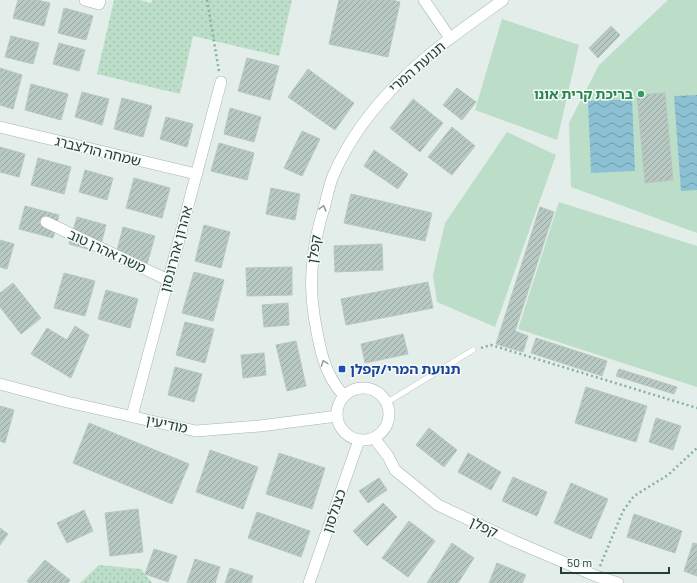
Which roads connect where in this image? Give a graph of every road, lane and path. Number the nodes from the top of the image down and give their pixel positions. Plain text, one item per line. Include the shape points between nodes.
1 (85, 0) edge
2 (100, 0) edge
3 (207, 0) edge
4 (424, 0) edge
5 (503, 0) edge
6 (450, 38) junction
7 (221, 82) joint
8 (0, 127) edge
9 (347, 148) joint
10 (196, 174) junction
11 (46, 222) dead end
12 (168, 280) junction
13 (473, 350) joint
14 (0, 384) edge
15 (344, 396) junction
16 (386, 403) junction
17 (697, 408) edge
18 (132, 416) junction
19 (337, 416) junction
20 (374, 438) junction
21 (359, 440) junction
22 (697, 448) edge
23 (595, 579) edge
24 (310, 583) edge
25 (618, 583) edge

1 - 2 street via 99,4
3 - 7 path
4 - 6 street
5 - 6 street, תנועת המרי
6 - 9 street, תנועת המרי via 414,66 390,90
7 - 10 street, אהרון אהרונסון
8 - 10 street, שמחה הולצברג
15 -> 9 street, קפלן via 333,383 321,353 313,310 311,275 315,238 327,193
10 - 12 street, אהרון אהרונסון
11 - 12 street, משה אהרן טוב
12 - 18 street, אהרון אהרונסון
13 - 16 lane
13 - 17 path via 490,345
14 - 18 street, מודיעין
15 - 16 street via 359,388 367,389 375,391
15 - 19 street via 338,405
16 - 20 street via 387,423
18 - 19 street, מודיעין via 196,431 214,431
19 - 21 street via 341,429
20 - 21 street
20 - 23 street, קפלן via 395,470 438,505
21 - 24 street, כצנלסון
22 - 23 path via 668,475 634,496 623,511
23 - 25 street, קפלן

